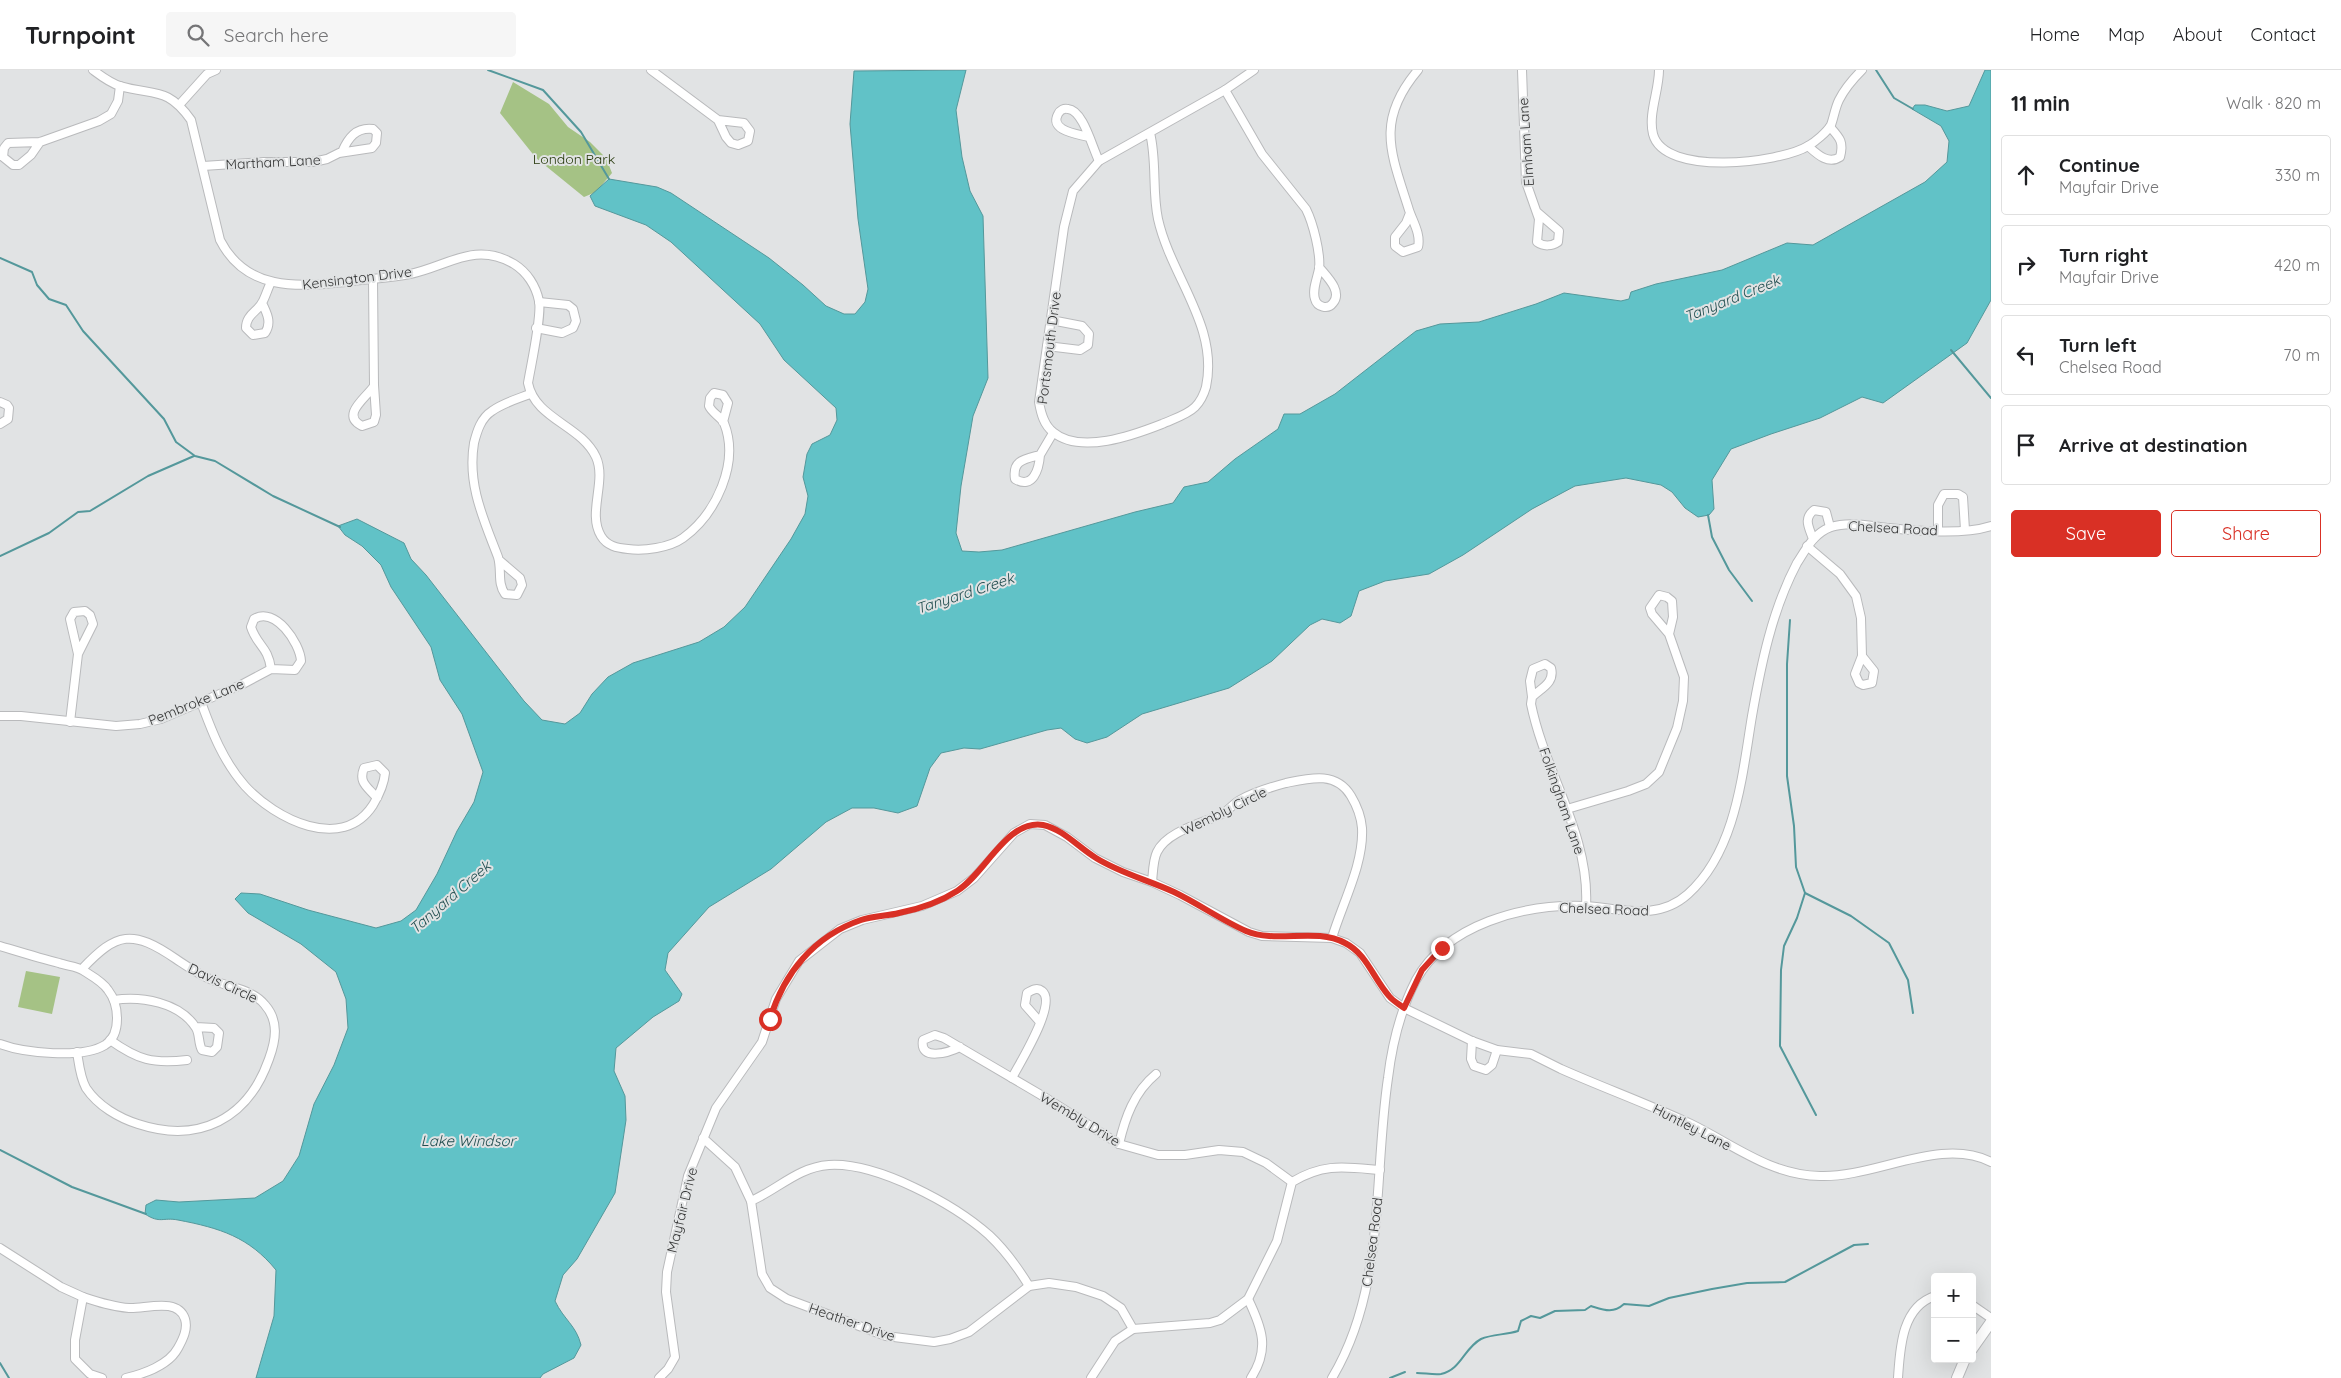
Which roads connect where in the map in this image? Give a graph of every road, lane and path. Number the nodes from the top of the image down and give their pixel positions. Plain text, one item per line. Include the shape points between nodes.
1 (93, 70) edge
2 (216, 70) edge
3 (651, 70) edge
4 (1254, 70) edge
5 (1418, 70) edge
6 (1522, 70) edge
7 (1659, 70) edge
8 (1862, 70) edge
9 (120, 86) junction
10 (1225, 90) junction
11 (180, 104) junction
12 (718, 120) dead end
13 (1830, 127) junction
14 (1150, 133) junction
15 (1088, 136) dead end
16 (40, 142) junction
17 (1808, 146) junction
18 (342, 152) junction
19 (1099, 161) junction
20 (203, 166) junction
21 (1410, 212) junction
22 (1537, 212) dead end
23 (1319, 267) junction
24 (373, 279) junction
25 (271, 282) junction
26 (539, 302) junction
27 (262, 303) dead end
28 (1051, 320) junction
29 (536, 328) junction
30 (1047, 346) junction
31 (374, 385) junction
32 (530, 394) junction
33 (0, 402) edge
34 (723, 422) dead end
35 (0, 424) edge
36 (1053, 433) junction
37 (1040, 455) dead end
38 (1991, 526) edge
39 (1830, 527) junction
40 (1938, 530) junction
41 (1965, 530) junction
42 (1813, 539) junction
43 (1807, 546) junction
44 (499, 560) junction
45 (1669, 634) junction
46 (78, 654) junction
47 (1862, 656) dead end
48 (271, 669) junction
49 (1532, 696) dead end
50 (201, 702) junction
51 (0, 716) edge
52 (70, 722) junction
53 (377, 798) dead end
54 (1567, 810) junction
55 (1152, 882) junction
56 (1586, 906) junction
57 (1332, 938) junction
58 (0, 946) edge
59 (82, 969) junction
60 (114, 1000) junction
61 (1404, 1008) junction
62 (1040, 1022) dead end
63 (196, 1027) dead end
64 (110, 1040) junction
65 (1472, 1041) junction
66 (0, 1044) edge
67 (960, 1047) dead end
68 (1497, 1050) junction
69 (77, 1052) junction
70 (187, 1060) dead end
71 (1156, 1074) dead end
72 (1012, 1078) junction
73 (703, 1138) junction
74 (1119, 1144) junction
75 (1991, 1162) edge
76 (1380, 1170) junction
77 (1292, 1182) junction
78 (751, 1202) junction
79 (0, 1248) edge
80 (1029, 1286) junction
81 (84, 1297) junction
82 (1248, 1299) junction
83 (1931, 1299) edge
84 (1976, 1308) edge
85 (1991, 1320) edge
86 (1133, 1329) junction
87 (1987, 1335) edge
88 (1976, 1345) edge
89 (1963, 1363) edge
90 (102, 1378) edge
91 (126, 1378) edge
92 (659, 1378) edge
93 (1091, 1378) edge
94 (1251, 1378) edge
95 (1332, 1378) edge
96 (1898, 1378) edge
97 (1957, 1378) edge

1 - 9 street
2 - 11 street via 207,74
3 - 12 street
4 - 10 street, Portsmouth Drive
5 - 21 street via 1403,88 1390,125 1395,167
6 - 22 street, Elmham Lane via 1526,182
7 - 17 street via 1653,134 1657,143 1672,155 1704,162 1734,163 1778,156
8 - 13 street via 1838,101
9 - 11 street via 155,92
9 - 16 street via 112,114
10 - 14 street, Portsmouth Drive
10 - 23 street via 1262,154 1311,218
11 - 20 street, Kensington Drive via 191,120
13 - 17 street
13 - 17 street via 1843,144 1840,157 1827,160
14 - 19 street, Portsmouth Drive
14 - 36 street via 1158,219 1206,340 1210,365 1205,390 1194,408 1130,437 1101,442 1074,441
15 - 19 street
16 - 16 street via 8,143 3,157 19,166
18 - 18 street, Martham Lane via 347,140 358,130 373,129 377,133 372,148
18 - 20 street, Martham Lane via 313,162
19 - 28 street, Portsmouth Drive via 1073,191
20 - 25 street, Kensington Drive via 213,216 228,256 246,272
21 - 21 street via 1395,236 1395,246 1403,252 1415,249 1419,244
23 - 23 street via 1314,295 1316,302 1327,307 1335,300 1335,289
24 - 25 street, Kensington Drive via 290,286
24 - 26 street, Kensington Drive via 411,273 467,255 487,254 505,259 528,276
24 - 31 street
25 - 27 street
26 - 29 street, Kensington Drive
26 - 29 street via 568,305 573,309 576,322 562,333
28 - 30 street, Portsmouth Drive
28 - 30 street via 1082,326 1089,334 1088,345 1080,350
29 - 32 street, Kensington Drive via 528,383
30 - 36 street, Portsmouth Drive via 1039,402 1042,418
31 - 31 street via 354,409 356,423 362,426 374,422
32 - 34 street via 538,405 584,442 596,458 599,474 598,528 608,544 618,548 636,550 673,543 710,509 727,473 728,448
32 - 44 street via 490,412 477,428 472,476 477,502
33 - 35 street via 7,404 9,414 8,419
36 - 37 street
38 - 41 street, Chelsea Road
39 - 40 street, Chelsea Road via 1861,524
39 - 42 street, Chelsea Road
39 - 42 street via 1826,512 1814,510 1807,522
40 - 41 street, Chelsea Road
40 - 41 street via 1938,505 1944,494 1951,493 1963,497
42 - 43 street, Chelsea Road
43 - 47 street via 1840,574 1856,596 1861,618
43 - 56 street, Chelsea Road via 1782,597 1765,652 1734,812 1712,865 1689,894 1678,902 1655,910 1619,912
44 - 44 street via 500,587 505,594 517,595 522,585 520,578
45 - 45 street via 1650,608 1659,595 1672,601
45 - 54 street via 1684,677 1683,701 1677,728 1659,772 1646,784
46 - 46 street via 93,624 85,611 74,612 70,619
46 - 52 street
48 - 48 street, Pembroke Lane via 269,656 251,627 254,619 264,615 280,624 300,653 299,666 295,670
48 - 50 street, Pembroke Lane
49 - 54 street, Folkingham Lane via 1534,722
50 - 52 street, Pembroke Lane via 140,724 116,726
50 - 53 street via 214,736 233,771 256,796 278,812 310,826 345,828 362,818
51 - 52 street, Pembroke Lane
54 - 56 street, Folkingham Lane via 1580,846 1587,885
55 - 57 street, Mayfair Drive via 1249,932 1262,936
55 - 57 street, Wembly Circle via 1157,851 1173,836 1222,814 1239,800 1276,786 1312,778 1333,779 1342,785 1358,807 1362,831 1352,882
55 - 73 street, Mayfair Drive via 1109,865 1045,825 1030,824 1014,833 958,891 922,906 862,920 840,929 799,961 776,999 762,1042 716,1108
56 - 61 street, Chelsea Road via 1536,910 1469,929 1450,941 1422,970
57 - 61 street, Mayfair Drive via 1360,953 1390,998
58 - 59 street
59 - 60 street via 107,988
59 - 69 street, Davis Circle via 112,942 124,939 152,944 191,970 260,998 276,1029 267,1066 255,1089 221,1122 189,1131 150,1128 118,1116 105,1107 90,1093 82,1079
60 - 63 street via 132,997 156,1002 178,1011
60 - 64 street via 116,1028
61 - 65 street, Huntley Lane
61 - 76 street, Chelsea Road via 1390,1058 1382,1116
62 - 72 street
64 - 69 street via 104,1046
64 - 70 street via 132,1055 148,1060
65 - 68 street, Huntley Lane
65 - 68 street via 1471,1059 1480,1069 1486,1070 1492,1065
66 - 69 street via 29,1052
67 - 72 street, Wembly Drive
68 - 75 street, Huntley Lane via 1531,1054 1686,1122 1766,1164 1795,1175 1848,1175 1923,1156 1959,1153 1980,1156
71 - 74 street via 1144,1083 1136,1098
72 - 74 street, Wembly Drive
73 - 78 street, Heather Drive via 735,1167
73 - 92 street, Mayfair Drive via 688,1176 667,1272 666,1292 675,1357
74 - 77 street, Wembly Drive via 1158,1155 1219,1150 1243,1152 1266,1163
76 - 77 street via 1325,1168
76 - 95 street, Chelsea Road via 1366,1288 1354,1335
77 - 82 street via 1277,1241
78 - 80 street via 808,1169 829,1165 879,1172 936,1199 971,1221 990,1236
78 - 80 street, Heather Drive via 762,1274 770,1288 787,1300 886,1336 934,1342 950,1339 969,1332
79 - 81 street via 61,1288
80 - 86 street via 1049,1283 1103,1296 1121,1308
81 - 90 street via 75,1340 75,1359 90,1374
81 - 91 street via 128,1308 173,1306 183,1313 186,1332 177,1350 159,1366
82 - 86 street via 1220,1320 1210,1323
82 - 94 street via 1263,1340 1259,1362
83 - 96 street via 1914,1313 1904,1330
84 - 85 street
85 - 87 main road
86 - 93 street via 1115,1341
87 - 88 main road
89 - 97 main road

